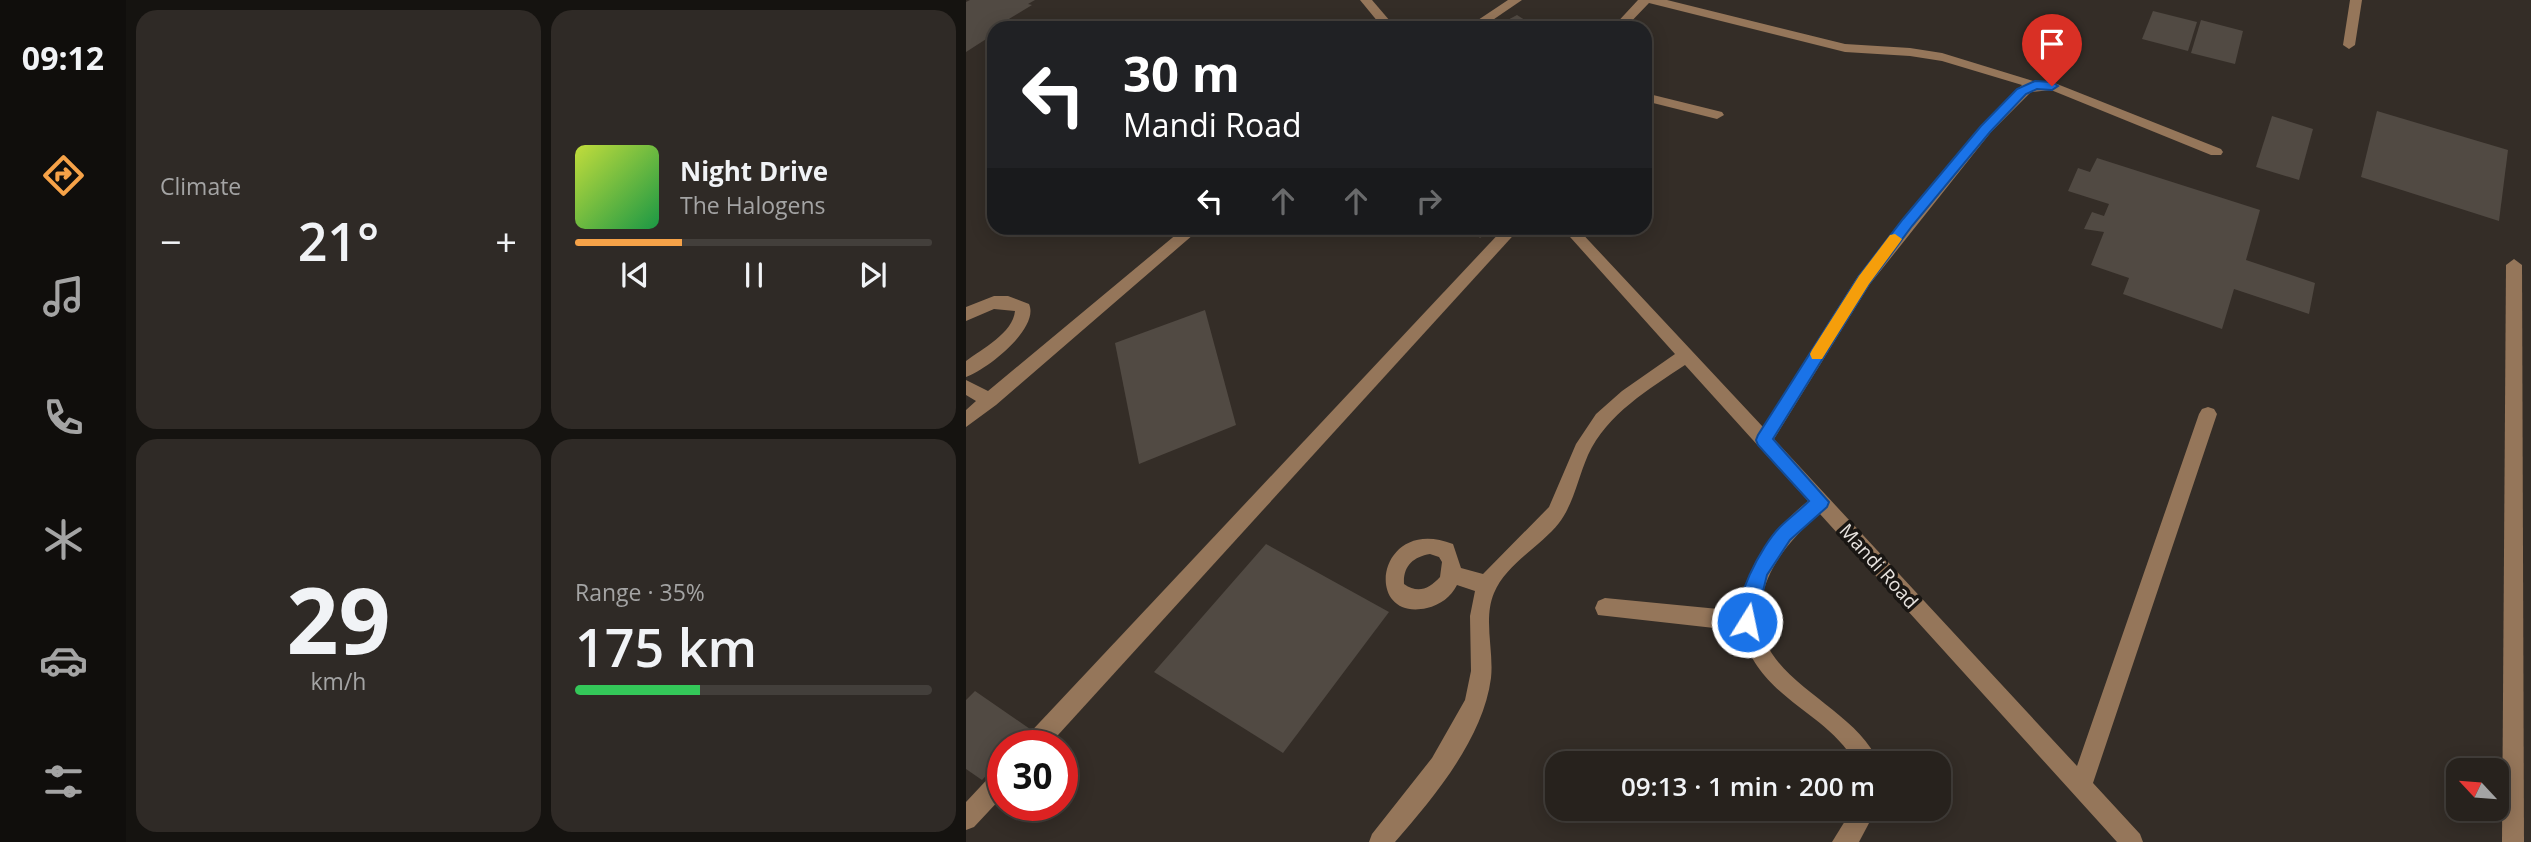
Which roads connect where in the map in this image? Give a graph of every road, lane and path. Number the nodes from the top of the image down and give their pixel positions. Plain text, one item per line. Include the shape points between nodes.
1 (1366, 0) edge
2 (1516, 0) edge
3 (1645, 0) edge
4 (1652, 0) edge
5 (2356, 0) edge
6 (1384, 21) edge
7 (1483, 21) edge
8 (1625, 21) edge
9 (2349, 45) dead end
10 (2035, 85) junction
11 (1652, 99) edge
12 (1717, 115) dead end
13 (2216, 152) dead end
14 (1185, 235) edge
15 (1506, 235) edge
16 (1576, 235) edge
17 (2514, 265) dead end
18 (966, 314) edge
19 (1688, 355) junction
20 (966, 370) edge
21 (966, 387) edge
22 (990, 400) junction
23 (2208, 414) dead end
24 (966, 420) edge
25 (1764, 440) junction
26 (1821, 502) junction
27 (1453, 575) dead end
28 (1488, 586) junction
29 (1605, 608) dead end
30 (1747, 622) junction
31 (1049, 730) edge
32 (1861, 751) edge
33 (2081, 786) junction
34 (987, 796) edge
35 (966, 819) edge
36 (1857, 821) edge
37 (1380, 842) edge
38 (1843, 842) edge
39 (2132, 842) edge
40 (2512, 842) edge

1 - 6 street
2 - 7 street
3 - 8 street
4 - 10 street via 1845,48 1932,56
5 - 9 street
10 - 13 street via 2078,95
10 - 25 street via 2021,92 1986,129 1890,246
11 - 12 street
14 - 22 street
15 - 31 street
16 - 19 street, Mandi Road
17 - 40 street
18 - 20 street via 1003,300 1023,308 1025,316
19 - 25 street, Mandi Road
19 - 28 street via 1617,402 1597,424 1581,451 1561,507
21 - 22 street
22 - 24 street
23 - 33 street
25 - 26 street, Mandi Road
26 - 30 street via 1784,534 1760,570
26 - 33 street, Mandi Road
27 - 28 street
28 - 37 street via 1481,607 1480,684 1463,726 1435,773
29 - 30 street
30 - 32 street via 1756,652 1770,671
33 - 39 street, Mandi Road
34 - 35 street
36 - 38 street

